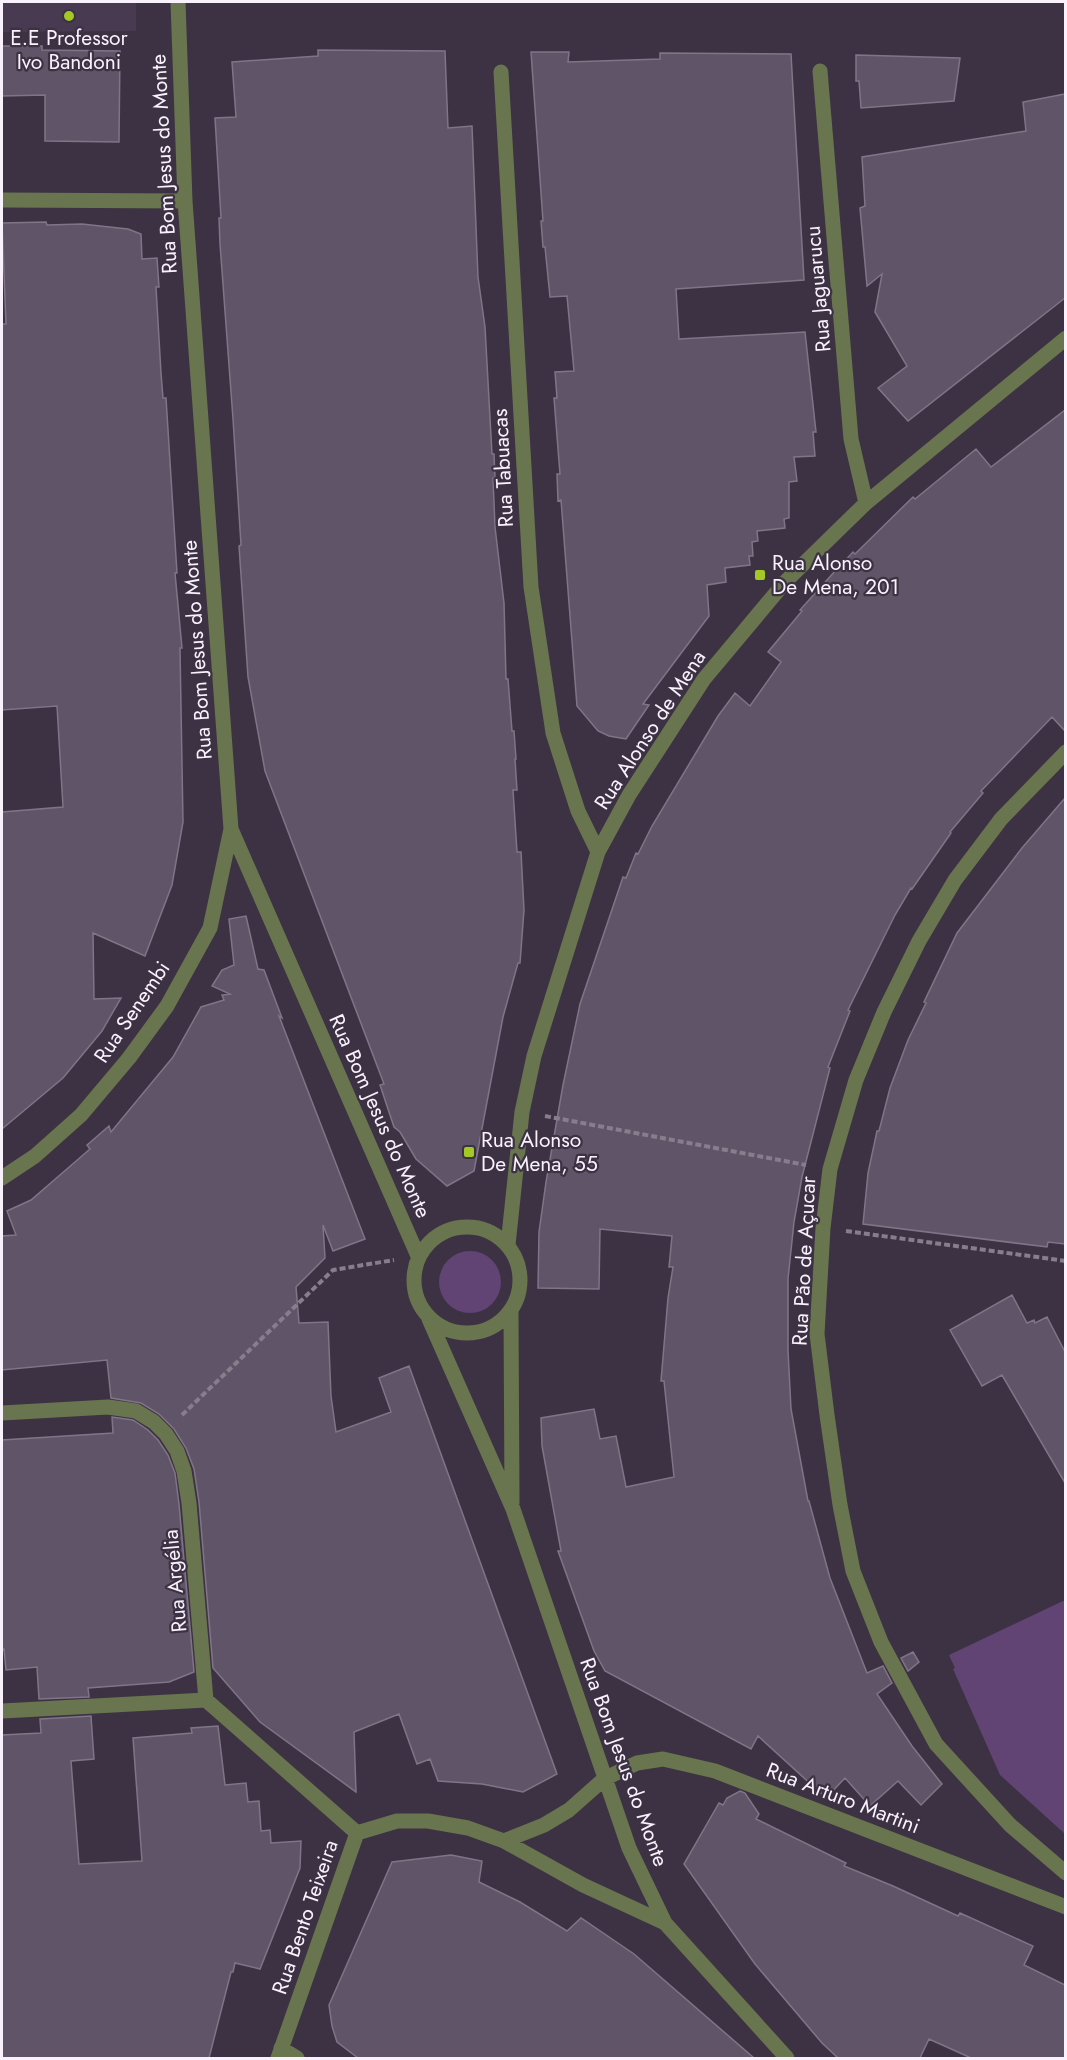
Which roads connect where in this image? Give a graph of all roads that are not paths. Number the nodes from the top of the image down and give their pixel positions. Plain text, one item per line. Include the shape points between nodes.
1 (178, 2) edge
2 (820, 71) dead end
3 (501, 72) dead end
4 (2, 200) edge
5 (185, 201) junction
6 (1065, 338) edge
7 (866, 503) junction
8 (1065, 752) edge
9 (231, 828) junction
10 (598, 852) junction
11 (2, 1178) edge
12 (508, 1245) junction
13 (418, 1256) junction
14 (511, 1311) junction
15 (429, 1318) junction
16 (2, 1413) edge
17 (513, 1509) junction
18 (206, 1700) junction
19 (2, 1711) edge
20 (604, 1779) junction
21 (357, 1833) junction
22 (504, 1841) junction
23 (1065, 1873) edge
24 (1065, 1907) edge
25 (665, 1923) junction
26 (279, 2053) edge
27 (297, 2058) edge
28 (788, 2058) edge

1 - 5 street, Rua Bom Jesus do Monte
2 - 7 street, Rua Jaguarucu via 851,439
3 - 10 street, Rua Tabuacas via 531,588 553,733 578,811
4 - 5 street
5 - 9 street, Rua Bom Jesus do Monte
6 - 7 street, Rua Alonso de Mena
7 - 10 street, Rua Alonso de Mena via 786,581 704,679 629,795
8 - 23 street, Rua Pão de Açucar via 1001,819 954,880 884,1012 856,1080 830,1169 818,1334 840,1505 853,1571 881,1642 936,1744 1010,1825
9 - 11 street, Rua Senembi via 210,928 167,1006 81,1115 35,1156
9 - 13 street, Rua Bom Jesus do Monte
10 - 12 street, Rua Alonso de Mena via 534,1056 522,1112
12 - 13 street via 483,1228 467,1226 439,1234
12 - 14 street via 516,1257 520,1276
13 - 15 street via 413,1286 418,1304
14 - 15 street via 480,1332 444,1329
14 - 17 street, Rua Bom Jesus do Monte
15 - 17 street, Rua Bom Jesus do Monte
16 - 18 street, Rua Argélia via 108,1407 136,1411 164,1432 184,1471
17 - 20 street, Rua Bom Jesus do Monte
18 - 19 street
18 - 21 street
20 - 22 street, Rua Arturo Martini via 569,1810
20 - 24 street, Rua Arturo Martini via 637,1763 663,1759 715,1771
20 - 25 street, Rua Bom Jesus do Monte via 628,1848
21 - 22 street, Rua Bento Teixeira via 397,1821 428,1821 468,1828
21 - 26 street, Rua Bento Teixeira
22 - 25 street, Rua Bento Teixeira via 583,1886
25 - 28 street, Rua Bom Jesus do Monte
26 - 27 street

